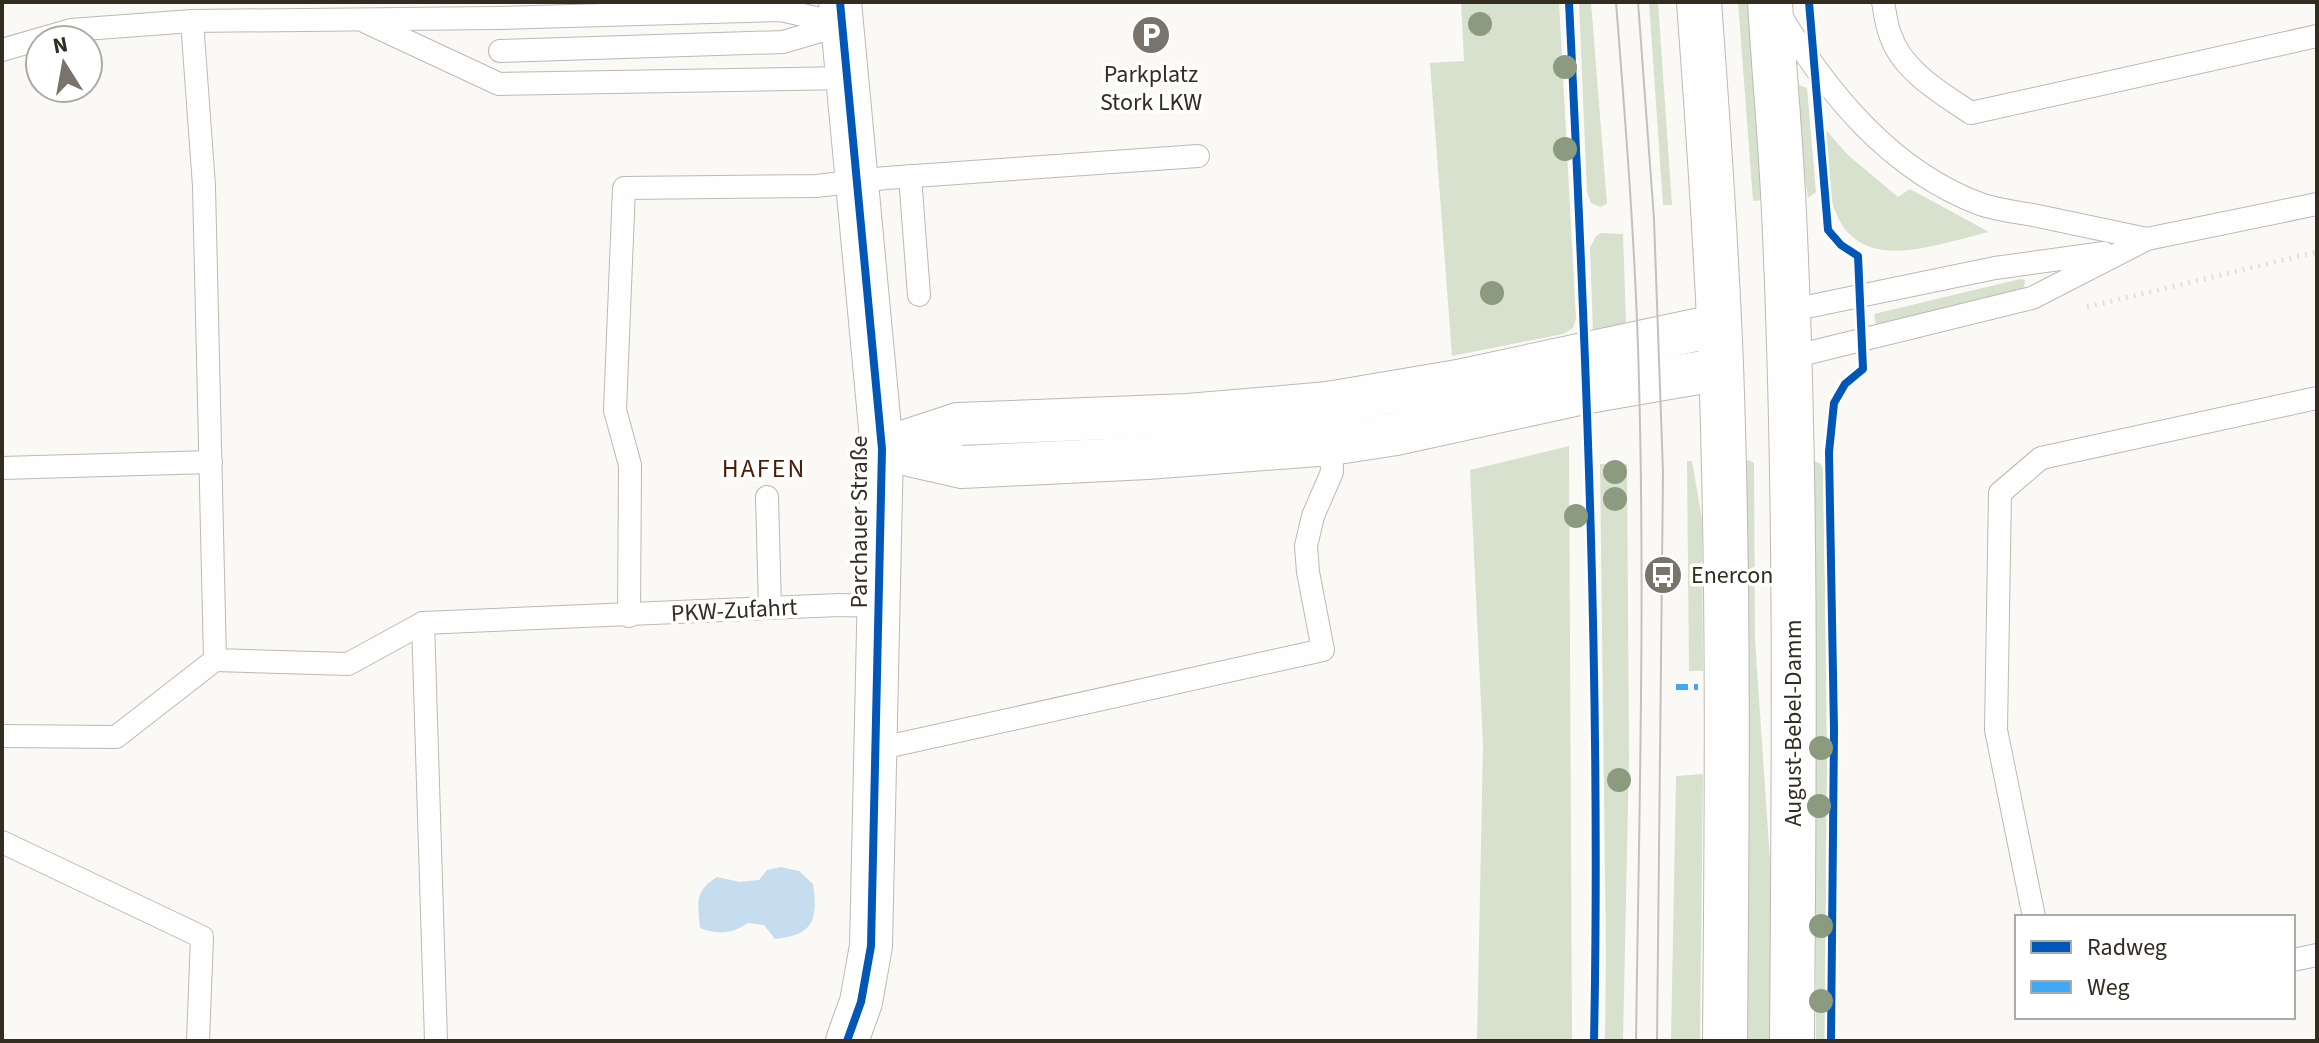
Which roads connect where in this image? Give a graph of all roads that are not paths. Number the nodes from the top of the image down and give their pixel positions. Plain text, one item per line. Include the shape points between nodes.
1 (1699, 2) edge
2 (1771, 2) edge
3 (1883, 2) edge
4 (841, 13) edge
5 (361, 19) junction
6 (192, 21) junction
7 (2317, 36) edge
8 (2, 50) edge
9 (500, 51) dead end
10 (847, 78) junction
11 (1198, 156) dead end
12 (910, 176) junction
13 (857, 182) junction
14 (2317, 204) edge
15 (2147, 239) junction
16 (2121, 251) junction
17 (919, 295) dead end
18 (1787, 311) junction
19 (1719, 325) junction
20 (1788, 358) junction
21 (1721, 369) junction
22 (2317, 398) edge
23 (1331, 444) junction
24 (882, 449) junction
25 (211, 462) junction
26 (2, 468) edge
27 (767, 497) dead end
28 (859, 605) junction
29 (770, 608) junction
30 (629, 616) junction
31 (423, 623) junction
32 (215, 660) junction
33 (2, 736) edge
34 (877, 749) junction
35 (2, 842) edge
36 (2034, 915) edge
37 (2317, 955) edge
38 (2295, 960) edge
39 (198, 1041) edge
40 (436, 1041) edge
41 (847, 1041) edge
42 (1725, 1041) edge
43 (1792, 1041) edge

1 - 19 main road
2 - 15 lane via 1813,69 1885,147 1911,166 1983,205
2 - 18 main road, August-Bebel-Damm
3 - 7 lane via 1900,54 1922,78 1971,113
4 - 5 lane
4 - 9 lane via 783,42
4 - 10 street, Parchauer Straße
5 - 6 lane
5 - 10 lane via 499,84
6 - 8 lane via 71,30
6 - 25 lane via 204,186
10 - 13 street, Parchauer Straße
11 - 12 lane
12 - 13 lane
12 - 17 lane
13 - 24 street, Parchauer Straße
13 - 30 lane via 624,188 615,410 630,465
14 - 15 lane
15 - 16 lane
16 - 18 lane via 1995,268
16 - 20 lane via 2032,298
18 - 19 main road
18 - 20 main road, August-Bebel-Damm
19 - 21 main road
19 - 24 street, Parchauer Straße via 1328,403 1188,415 958,424
20 - 21 main road
20 - 43 main road, August-Bebel-Damm
21 - 23 street, Parchauer Straße
21 - 42 main road via 1728,728
22 - 36 lane via 2041,458 2000,493 1996,730
23 - 24 street, Parchauer Straße via 962,467
23 - 34 lane via 1332,472 1306,546 1323,650
24 - 28 street, Parchauer Straße
25 - 26 lane
25 - 32 lane
27 - 29 lane
28 - 29 lane, PKW-Zufahrt
28 - 34 street, Parchauer Straße
29 - 30 lane, PKW-Zufahrt
30 - 31 lane, PKW-Zufahrt
31 - 32 lane via 348,664
31 - 40 lane
32 - 33 lane via 116,737
34 - 41 street, Parchauer Straße via 871,946 861,1002
35 - 39 lane via 202,937
37 - 38 lane

